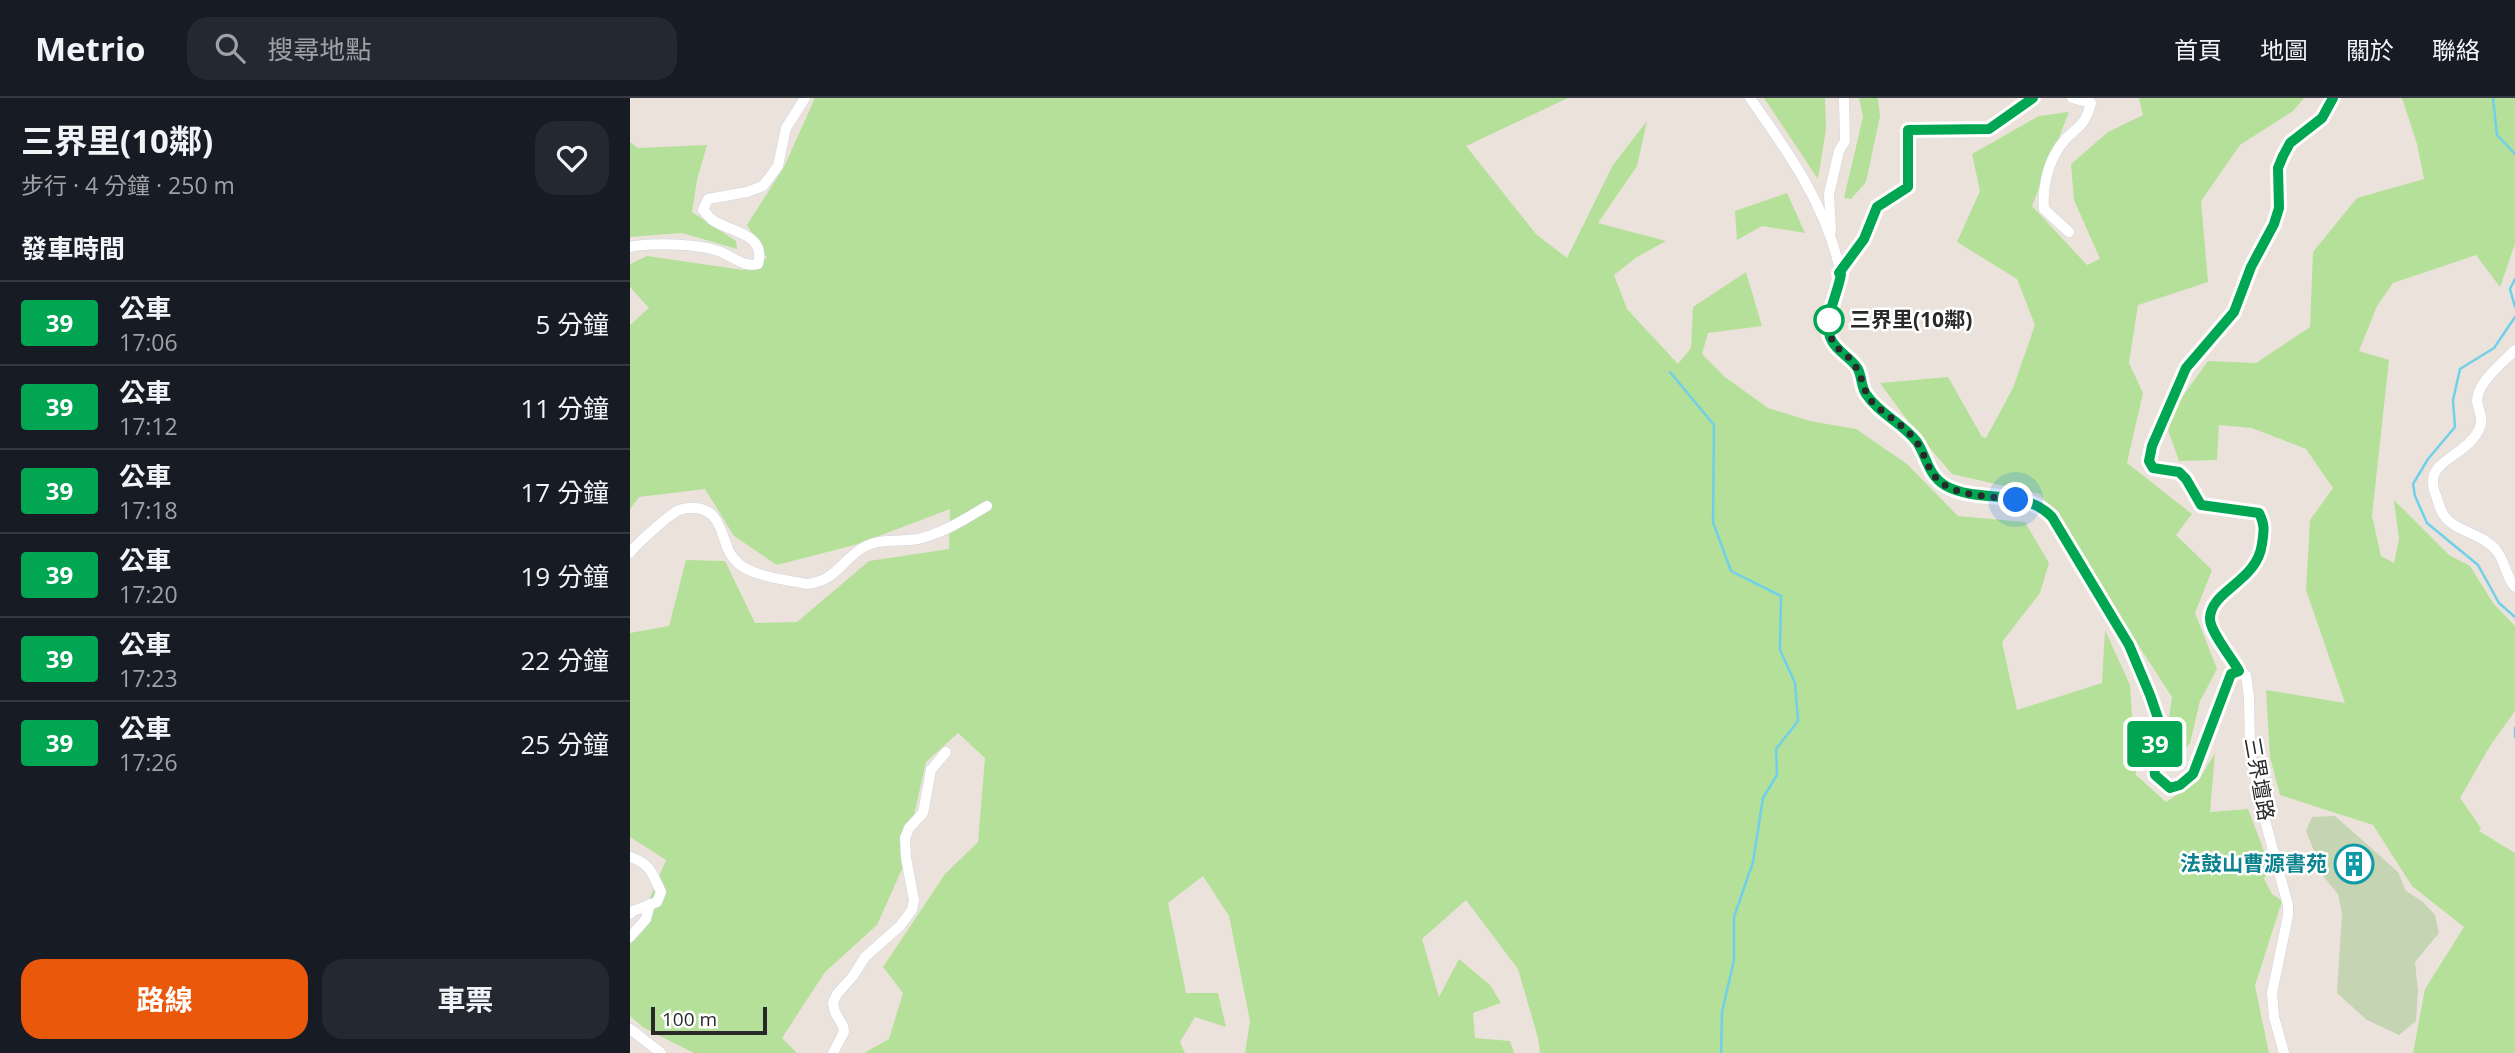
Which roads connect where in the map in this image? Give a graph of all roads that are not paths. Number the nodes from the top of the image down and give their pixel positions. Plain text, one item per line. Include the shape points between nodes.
1 (805, 98) edge
2 (1749, 98) edge
3 (1844, 98) edge
4 (2033, 98) edge
5 (2072, 98) edge
6 (2333, 98) edge
7 (2069, 232) dead end
8 (1832, 239) junction
9 (630, 247) edge
10 (1839, 273) junction
11 (2515, 350) edge
12 (987, 506) dead end
13 (630, 554) edge
14 (2515, 587) edge
15 (2239, 671) junction
16 (946, 752) dead end
17 (630, 857) edge
18 (650, 904) junction
19 (630, 914) edge
20 (630, 937) edge
21 (630, 1029) edge
22 (660, 1053) edge
23 (833, 1053) edge
24 (2284, 1053) edge

1 - 9 street via 786,128 778,166 763,186 708,199 703,210 712,220 755,242 758,264 699,246
2 - 8 street via 1809,185
3 - 8 street via 1846,141 1839,151 1829,194
4 - 10 street via 1989,129 1908,130 1908,187 1877,207 1864,239
5 - 7 street via 2091,103 2086,122 2060,146 2048,170 2043,198 2043,209
6 - 15 street, 三界壇路 via 2322,118 2290,143 2283,156 2274,224 2234,312 2186,368 2149,461 2153,468 2179,472 2201,505 2259,513 2265,525 2261,556 2236,586 2215,602 2210,620
8 - 10 street
10 - 15 street via 1829,317 1833,343 1858,369 1874,404 1918,443 1930,472 1952,488 2031,502 2052,517 2129,645 2159,721 2153,754 2155,775 2170,788 2193,774 2227,682
11 - 14 street via 2480,388 2481,426 2471,441 2436,470 2432,485 2442,513 2496,549
12 - 13 street via 944,531 866,545 835,574 815,583 754,572 740,565 726,550 712,514 695,507 678,510
15 - 24 street, 三界壇路 via 2248,683 2250,751 2288,905 2272,993
16 - 23 street via 931,770 923,813 905,838 912,910 865,957 837,994 833,1003 844,1032
17 - 18 street via 648,866 661,892 657,902
18 - 19 street
18 - 20 street via 646,919
21 - 22 street

